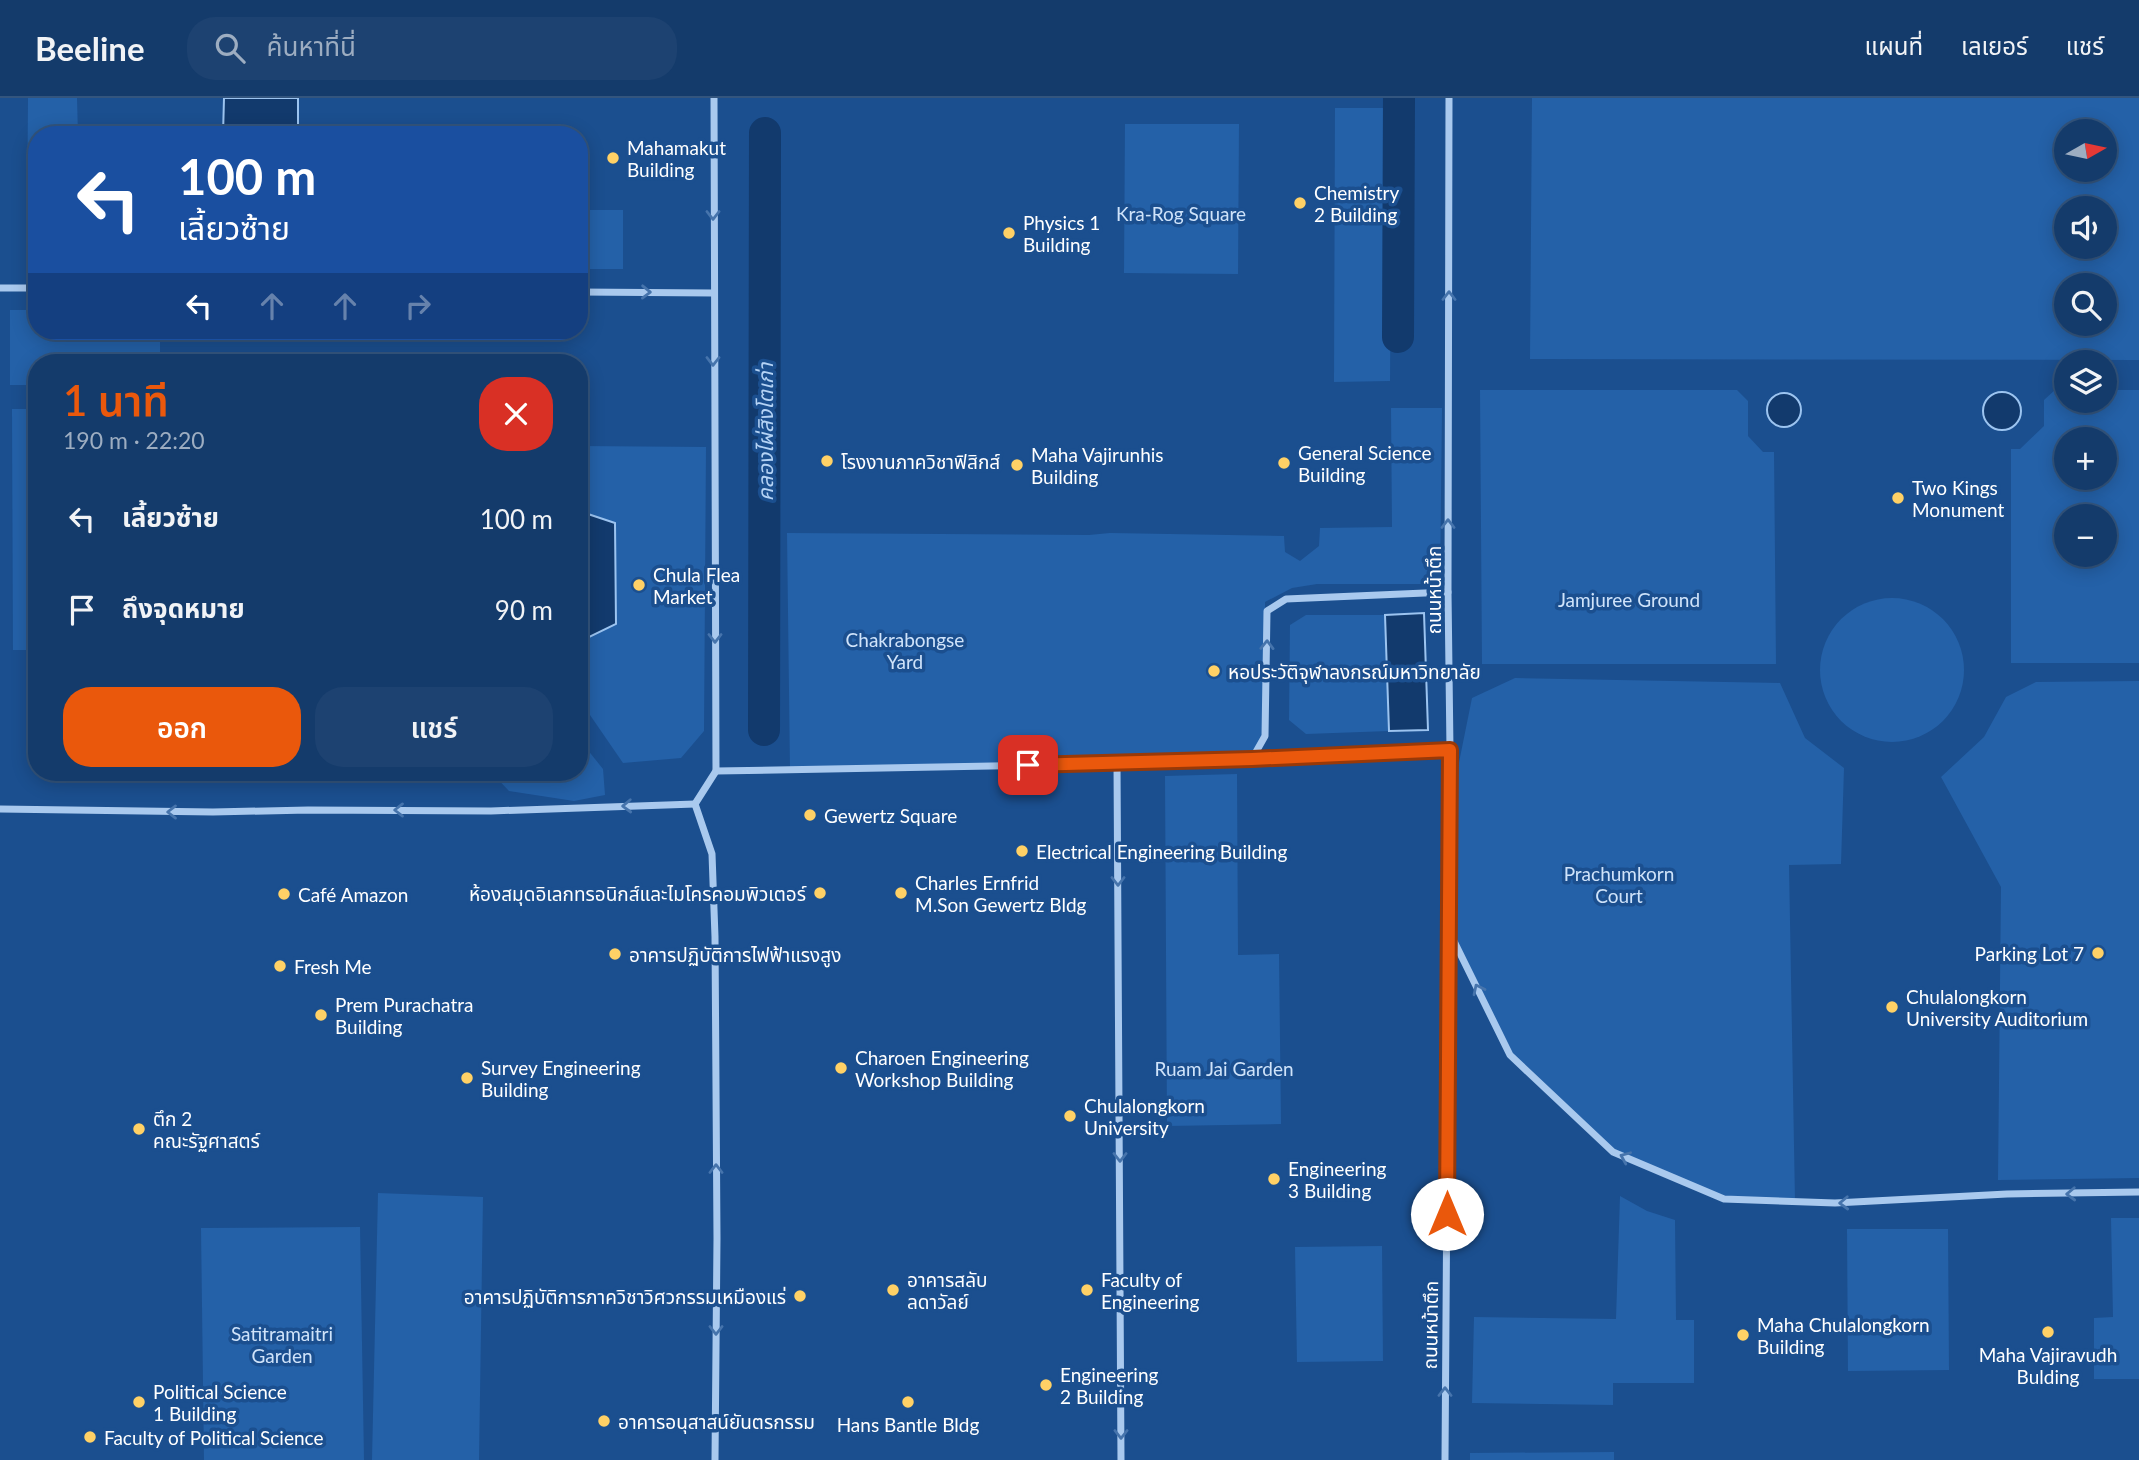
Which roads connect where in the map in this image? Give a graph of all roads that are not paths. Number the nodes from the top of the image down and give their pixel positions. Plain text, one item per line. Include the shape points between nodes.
1 (713, 98) edge
2 (1449, 98) edge
3 (0, 288) edge
4 (28, 288) edge
5 (588, 292) edge
6 (713, 293) junction
7 (1448, 592) junction
8 (1450, 750) junction
9 (1252, 759) junction
10 (1117, 764) junction
11 (716, 771) junction
12 (695, 804) junction
13 (0, 809) edge
14 (1448, 928) junction
15 (2139, 1192) edge
16 (715, 1460) edge
17 (1121, 1460) edge
18 (1445, 1460) edge

1 -> 6 street
7 -> 2 street, ถนนหน้าตึก
3 - 4 street
5 -> 6 street
6 -> 11 street
7 - 8 street, ถนนหน้าตึก
9 -> 7 street via 1265,736 1267,611 1286,599
8 - 9 street
8 - 14 street, ถนนหน้าตึก
9 - 10 street
10 - 11 street
10 -> 17 street
11 - 12 street
12 -> 13 street via 491,811
12 - 16 street via 712,854 715,937
15 -> 14 street via 1835,1203 1724,1199 1613,1152 1510,1055
18 -> 14 street, ถนนหน้าตึก

